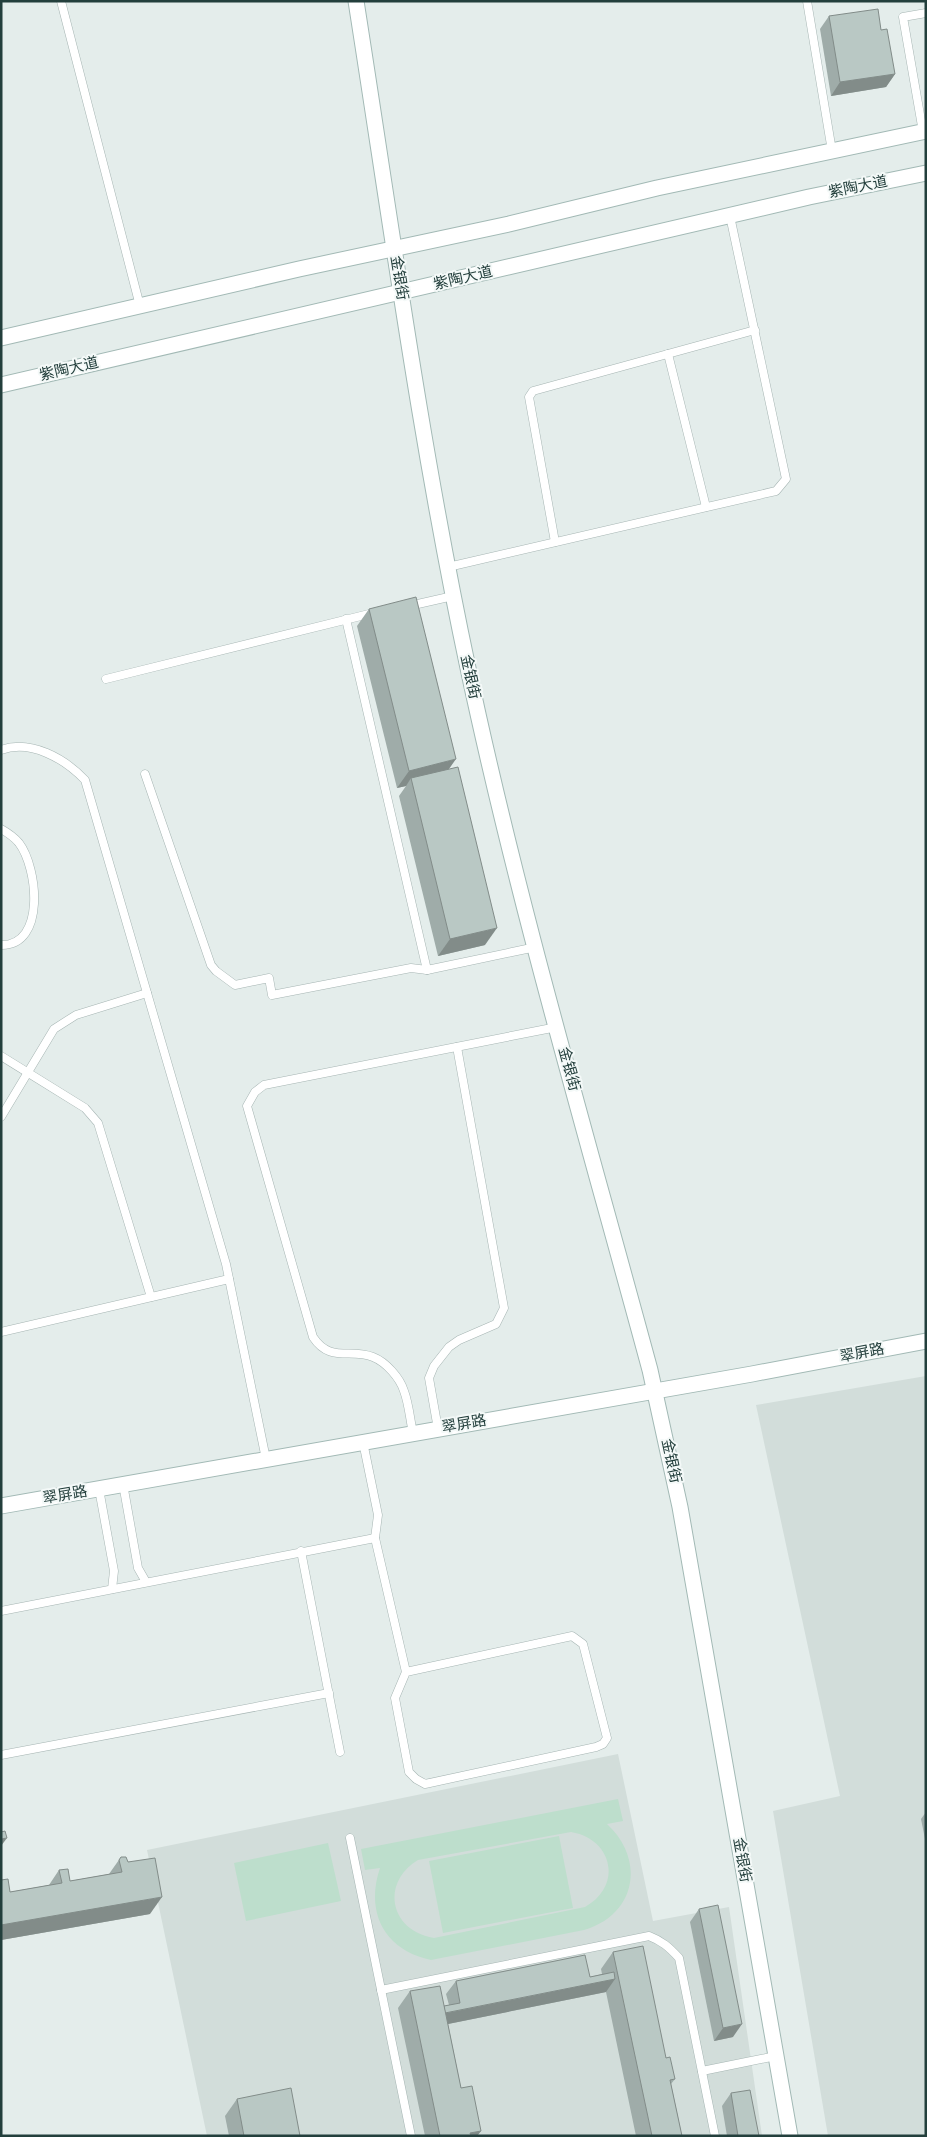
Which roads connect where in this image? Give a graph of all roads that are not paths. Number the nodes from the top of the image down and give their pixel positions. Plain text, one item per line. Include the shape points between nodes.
1 (61, 1) edge
2 (356, 1) edge
3 (807, 1) edge
4 (926, 13) edge
5 (924, 132) edge
6 (832, 151) junction
7 (926, 173) edge
8 (730, 216) junction
9 (395, 249) junction
10 (401, 292) junction
11 (140, 306) junction
12 (755, 330) junction
13 (1, 338) edge
14 (668, 354) junction
15 (1, 384) edge
16 (706, 507) junction
17 (555, 542) junction
18 (448, 567) junction
19 (453, 596) junction
20 (405, 606) edge
21 (385, 611) edge
22 (346, 619) junction
23 (106, 679) dead end
24 (1, 750) edge
25 (145, 774) dead end
26 (1, 829) edge
27 (1, 945) edge
28 (536, 947) junction
29 (427, 970) junction
30 (147, 993) junction
31 (557, 1027) junction
32 (457, 1047) junction
33 (1, 1056) edge
34 (28, 1072) junction
35 (1, 1117) edge
36 (229, 1280) junction
37 (151, 1297) junction
38 (1, 1332) edge
39 (926, 1341) edge
40 (655, 1391) junction
41 (438, 1429) junction
42 (412, 1433) junction
43 (364, 1442) junction
44 (266, 1459) junction
45 (123, 1484) junction
46 (99, 1489) junction
47 (1, 1506) edge
48 (374, 1538) junction
49 (301, 1551) junction
50 (146, 1582) junction
51 (112, 1589) junction
52 (1, 1611) edge
53 (406, 1672) junction
54 (328, 1693) junction
55 (340, 1752) dead end
56 (1, 1755) edge
57 (350, 1838) dead end
58 (381, 1990) junction
59 (776, 2056) junction
60 (702, 2071) junction
61 (411, 2136) edge
62 (715, 2136) edge
63 (790, 2136) edge

1 - 11 lane
2 - 9 street, 金银街
3 - 6 lane
4 - 5 lane via 903,17
5 - 6 street
6 - 9 street
7 - 8 street, 紫陶大道
8 - 10 street, 紫陶大道
8 - 12 lane
9 - 10 street, 金银街
9 - 11 street
10 - 15 street, 紫陶大道
10 - 18 street, 金银街
11 - 13 street
12 - 14 lane
12 - 16 lane via 786,479 776,490
14 - 16 lane
14 - 17 lane via 533,391 529,396
16 - 17 lane
17 - 18 lane
18 - 19 street, 金银街
19 - 20 lane
19 - 28 street, 金银街 via 496,799
21 - 22 lane
22 - 23 lane
22 - 29 lane
24 - 30 lane via 11,746 52,755 86,780
25 - 29 lane via 211,965 228,981 235,985 269,978 272,995 411,968
26 - 27 lane via 19,844 35,886 28,930 15,943
28 - 29 lane
28 - 31 street, 金银街
30 - 34 lane via 76,1015 61,1023
30 - 36 lane
31 - 32 lane
31 - 40 street, 金银街
32 - 41 lane via 504,1308 496,1324 459,1340 434,1366 429,1378
32 - 42 lane via 264,1086 255,1092 247,1106 313,1337 328,1352 373,1357 394,1373 405,1392
33 - 34 lane
34 - 35 lane
34 - 37 lane via 85,1108 98,1123
36 - 37 lane
36 - 44 lane
37 - 38 lane
39 - 40 street, 翠屏路
40 - 41 street, 翠屏路
40 - 59 street, 金银街 via 680,1507
41 - 42 street, 翠屏路
42 - 43 street, 翠屏路
43 - 44 street, 翠屏路
43 - 48 lane via 378,1515
44 - 45 street, 翠屏路
45 - 46 street, 翠屏路
45 - 50 lane via 138,1568
46 - 47 street, 翠屏路
46 - 51 lane via 114,1572
48 - 49 lane
48 - 53 lane
49 - 50 lane
49 - 54 lane
50 - 51 lane
51 - 52 lane
53 - 53 lane via 572,1636 583,1644 606,1738 596,1747 425,1784 409,1772 395,1698
54 - 55 lane
54 - 56 lane
57 - 58 lane
58 - 60 lane via 649,1936 668,1945 679,1958
58 - 61 lane
59 - 60 lane
59 - 63 street, 金银街
60 - 62 lane

